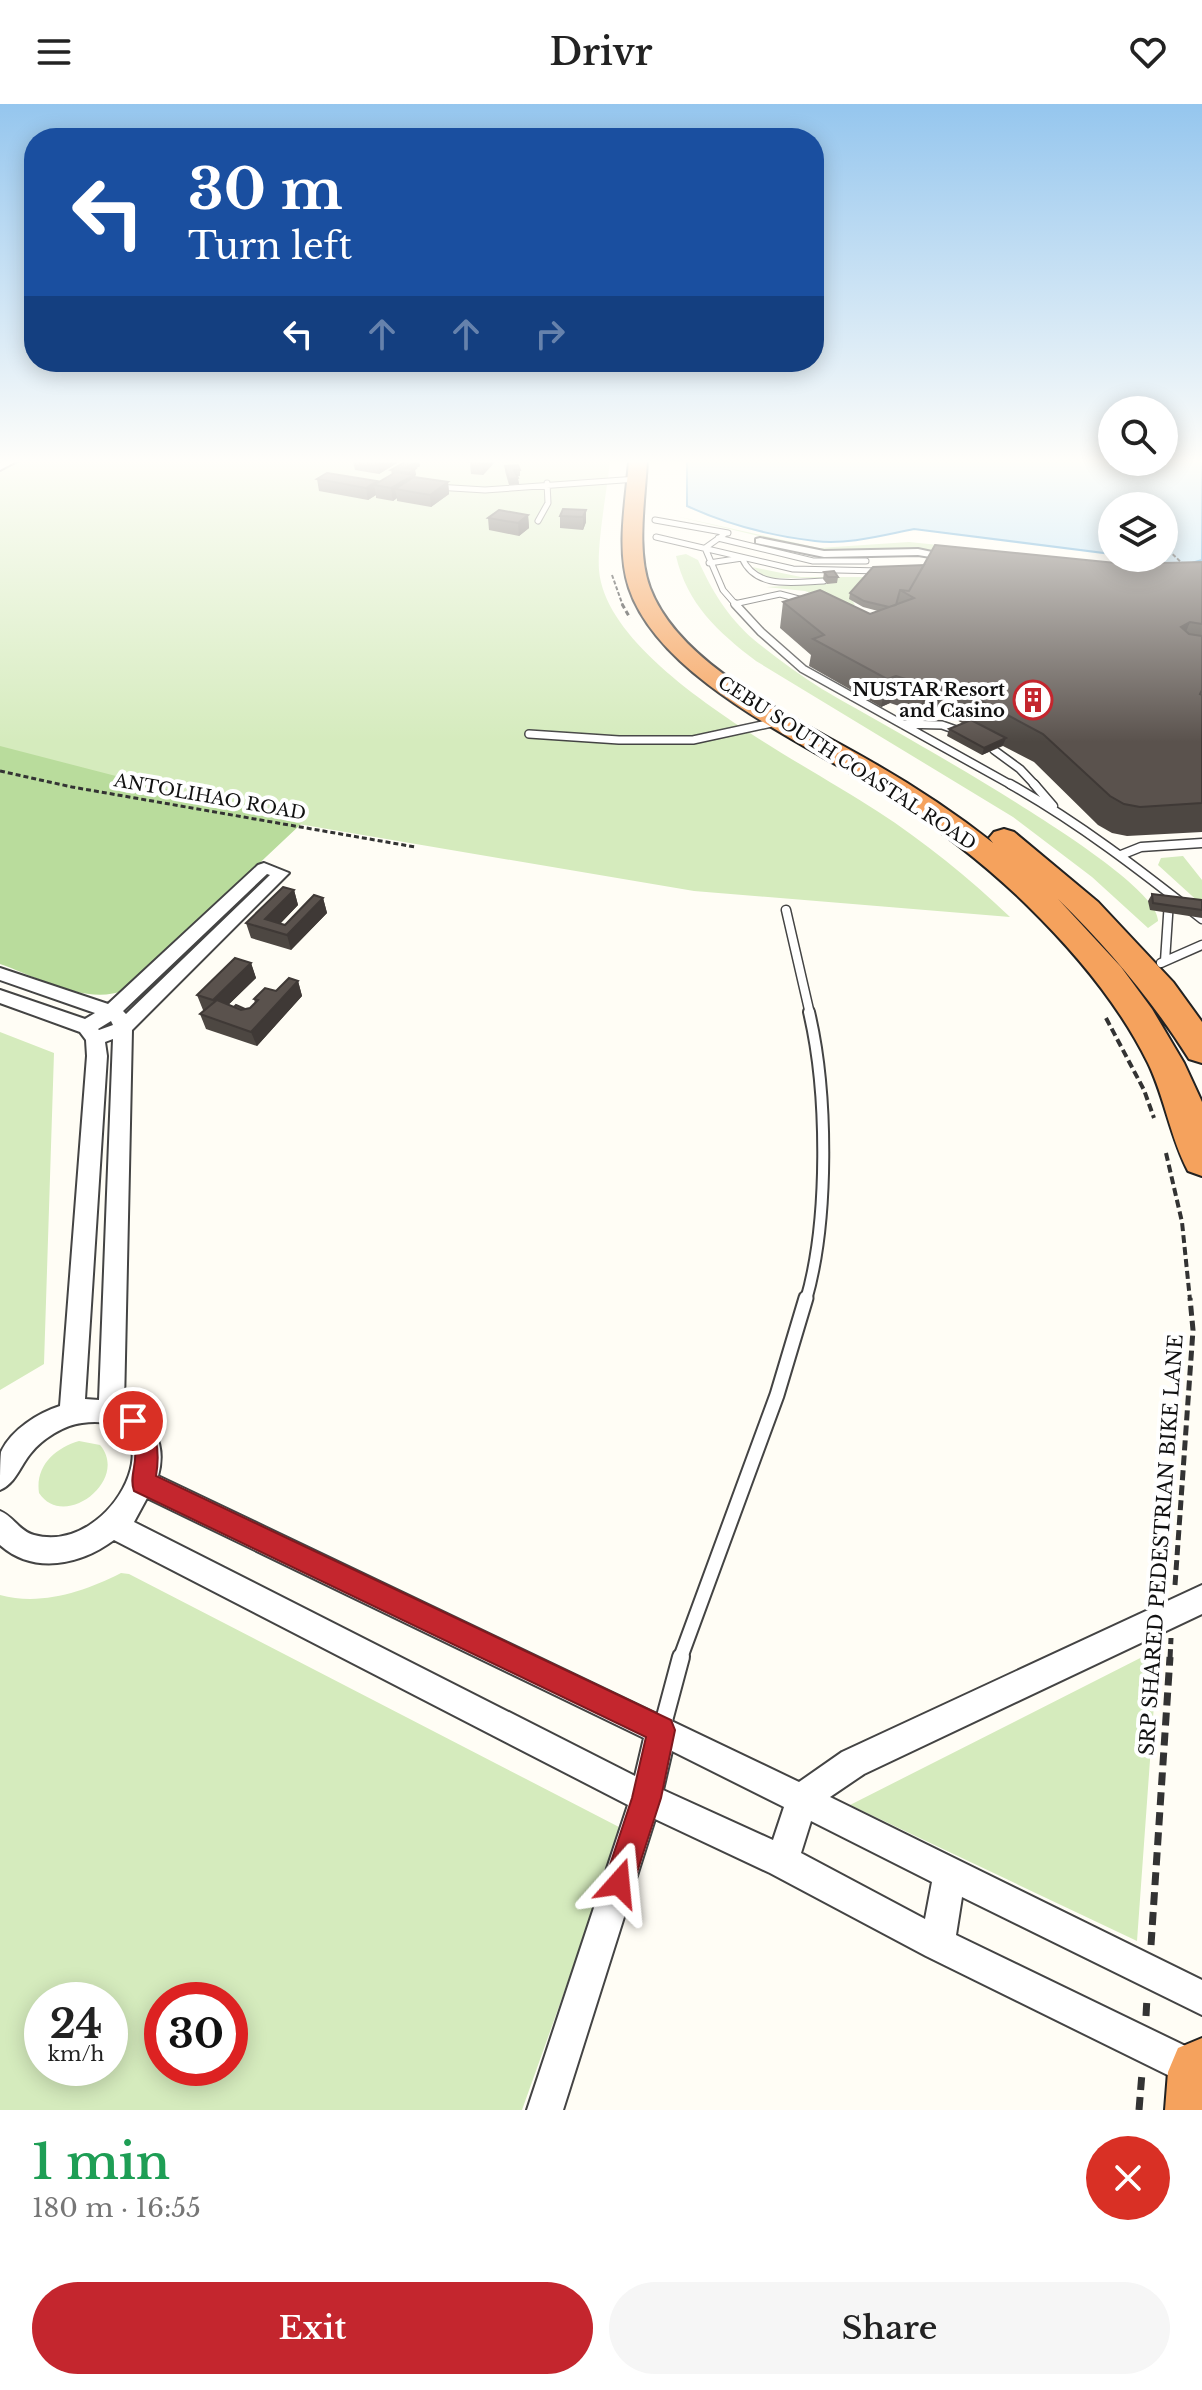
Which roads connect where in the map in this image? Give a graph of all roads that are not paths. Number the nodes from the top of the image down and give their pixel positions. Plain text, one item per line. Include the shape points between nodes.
1 (633, 555) edge
2 (656, 555) edge
3 (707, 555) edge
4 (729, 555) edge
5 (787, 555) edge
6 (933, 555) edge
7 (742, 558) junction
8 (656, 559) dead end
9 (866, 561) dead end
10 (971, 561) edge
11 (709, 563) junction
12 (885, 572) edge
13 (824, 581) edge
14 (734, 604) junction
15 (673, 606) dead end
16 (822, 606) edge
17 (782, 721) junction
18 (898, 724) junction
19 (959, 731) edge
20 (529, 734) dead end
21 (994, 750) edge
22 (1057, 811) junction
23 (1202, 843) edge
24 (1121, 855) junction
25 (1168, 895) junction
26 (786, 910) dead end
27 (1202, 919) edge
28 (1202, 945) edge
29 (1155, 966) junction
30 (0, 974) edge
31 (0, 996) edge
32 (117, 1020) junction
33 (91, 1033) junction
34 (1202, 1050) edge
35 (1202, 1160) edge
36 (111, 1410) junction
37 (72, 1411) junction
38 (0, 1477) edge
39 (143, 1482) junction
40 (112, 1525) junction
41 (0, 1526) edge
42 (1202, 1599) edge
43 (661, 1730) junction
44 (646, 1798) junction
45 (802, 1800) junction
46 (782, 1861) junction
47 (950, 1872) junction
48 (938, 1944) junction
49 (1202, 1998) edge
50 (1183, 2063) edge
51 (545, 2110) edge
52 (1200, 2110) edge

1 - 17 highway, CEBU SOUTH COASTAL ROAD via 639,595 683,652
2 - 8 highway
3 - 11 lane
4 - 7 lane
5 - 9 lane via 813,561
6 - 10 street
7 - 11 lane
7 - 12 lane via 808,571
7 - 13 lane via 748,572 765,581
11 - 14 lane
14 - 16 lane via 780,594
14 - 18 lane via 803,669
15 - 29 highway, CEBU SOUTH COASTAL ROAD via 693,633 741,672 992,829
17 - 20 lane via 693,740
17 - 35 highway, CEBU SOUTH COASTAL ROAD via 957,830 1078,937 1157,1048 1178,1086
18 - 19 lane via 942,725
18 - 22 lane
21 - 22 lane via 1036,783
22 - 24 lane
23 - 24 lane via 1141,847
24 - 25 lane
25 - 27 lane
25 - 29 lane via 1170,909
26 - 43 lane via 813,1027 821,1116 817,1261 777,1395 673,1679
28 - 29 lane
29 - 34 highway, CEBU SOUTH COASTAL ROAD
30 - 32 street
31 - 33 street
32 - 32 street via 281,873 264,868
32 - 33 street
32 - 36 street
33 - 37 street via 97,1056
36 - 37 street
36 - 39 street via 133,1421 145,1441
37 - 38 street via 25,1440
39 - 40 street
39 - 43 street
40 - 41 street via 81,1544 48,1551 20,1544
40 - 44 street
42 - 45 street via 853,1763
43 - 44 street
43 - 45 street
44 - 46 street
44 - 51 street
45 - 46 street
45 - 47 street
46 - 48 street
47 - 48 street
47 - 49 street
48 - 50 street
50 - 52 highway

